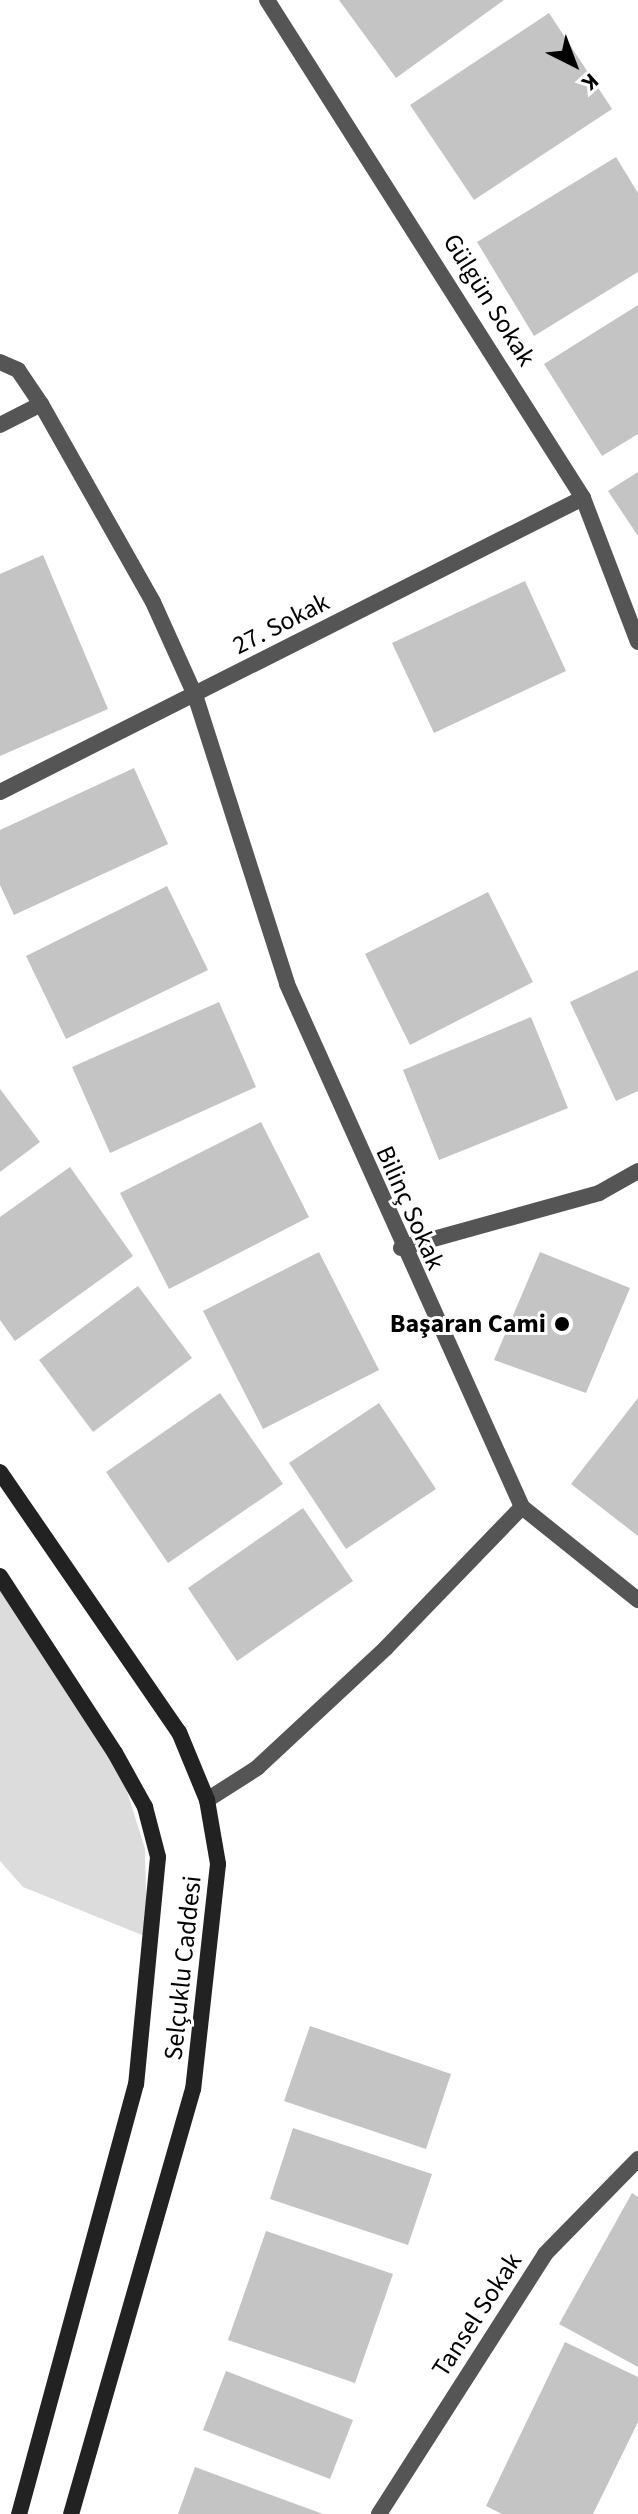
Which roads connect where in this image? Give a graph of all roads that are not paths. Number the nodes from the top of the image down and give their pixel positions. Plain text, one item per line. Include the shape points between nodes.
1 (267, 0) edge
2 (0, 362) edge
3 (41, 404) junction
4 (0, 425) edge
5 (583, 498) junction
6 (638, 642) edge
7 (195, 695) junction
8 (0, 792) edge
9 (638, 1171) edge
10 (401, 1248) junction
11 (0, 1472) edge
12 (522, 1507) junction
13 (0, 1576) edge
14 (638, 1600) edge
15 (207, 1800) junction
16 (638, 2159) edge
17 (19, 2514) edge
18 (71, 2514) edge
19 (379, 2514) edge

1 - 5 street, Gülgün Sokak
2 - 3 street, Bilinç Sokak via 18,370
3 - 4 street
3 - 7 street, Bilinç Sokak via 153,602
5 - 6 street, Gülgün Sokak
5 - 7 street, 27. Sokak
7 - 8 street, 27. Sokak
7 - 10 street, Bilinç Sokak via 287,984
9 - 10 street via 599,1193
10 - 12 street, Bilinç Sokak
11 - 15 main road, Selçuklu Caddesi via 179,1732
12 - 14 street
12 - 15 street via 386,1648 257,1768
13 - 17 main road, Selçuklu Caddesi via 115,1753 145,1807 158,1857 136,2084
15 - 18 main road, Selçuklu Caddesi via 218,1879 193,2089
16 - 19 street, Tansel Sokak via 545,2254

